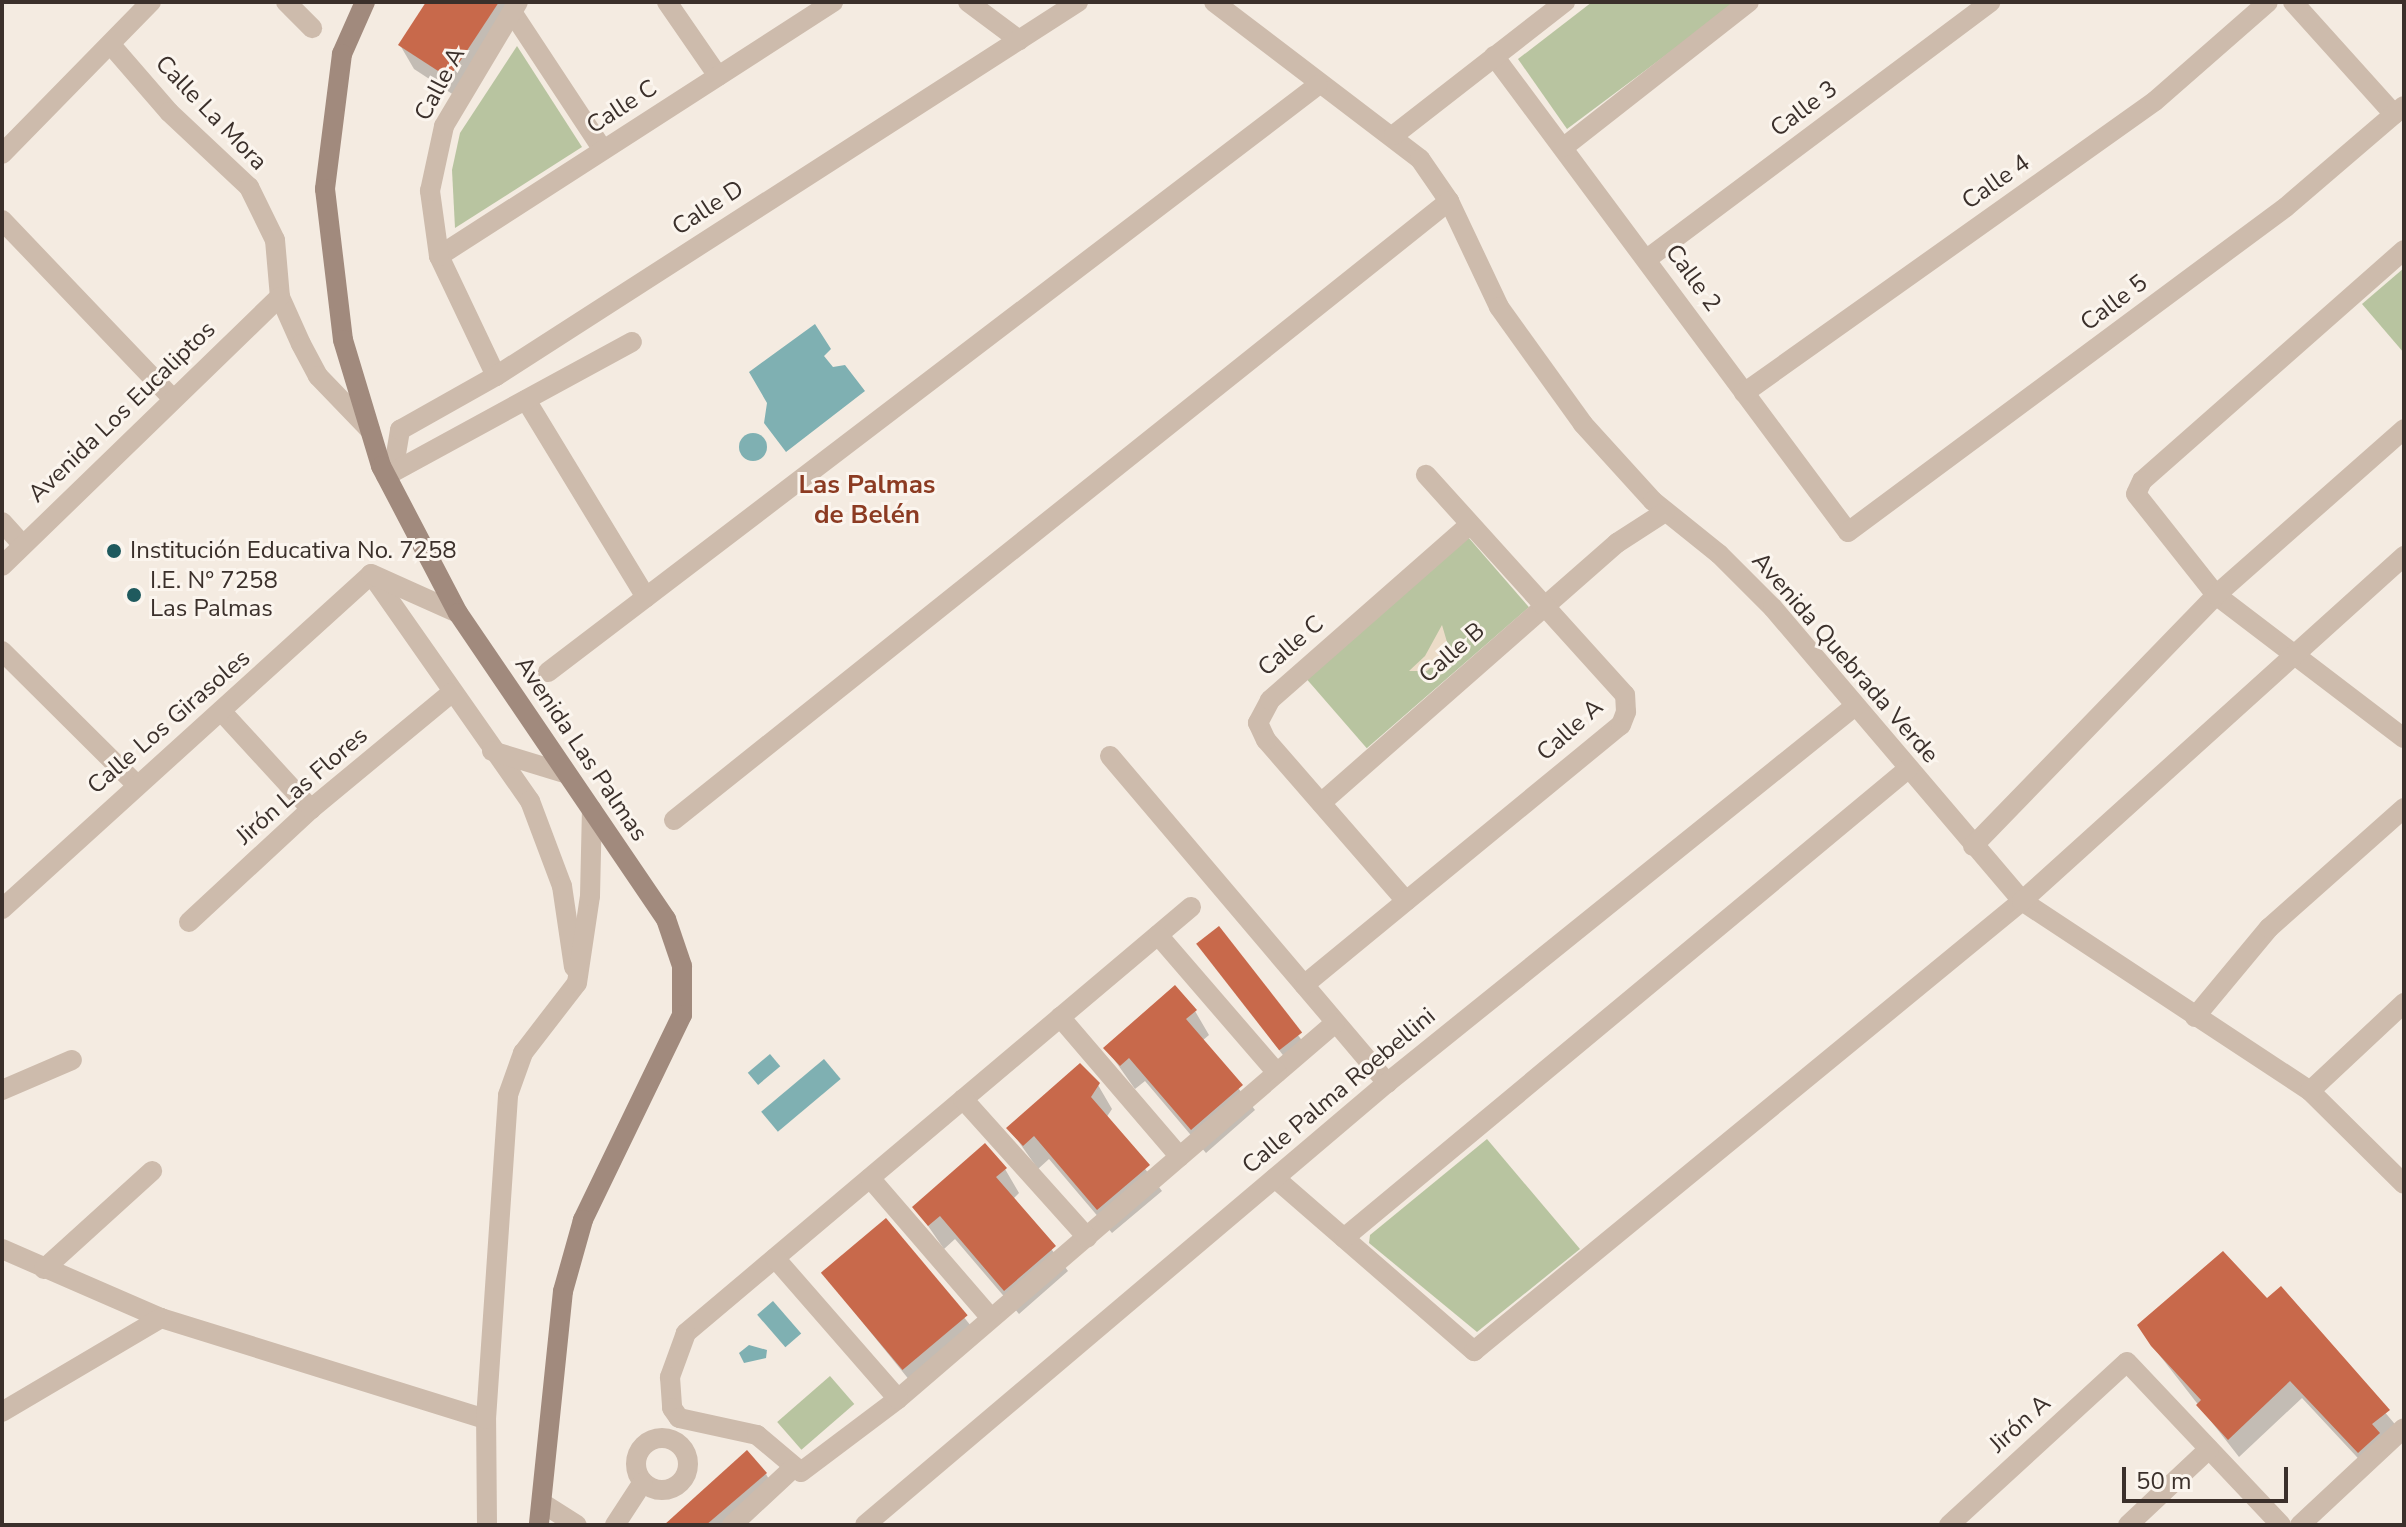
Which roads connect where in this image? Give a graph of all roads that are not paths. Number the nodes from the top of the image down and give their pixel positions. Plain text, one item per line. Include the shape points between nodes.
1 (151, 2) edge
2 (286, 2) edge
3 (365, 2) edge
4 (667, 2) edge
5 (833, 2) edge
6 (968, 2) edge
7 (1078, 2) edge
8 (1214, 2) edge
9 (1565, 2) edge
10 (1749, 2) edge
11 (1991, 2) edge
12 (2268, 2) edge
13 (2293, 2) edge
14 (515, 7) edge
15 (312, 28) dead end
16 (1019, 40) junction
17 (111, 45) junction
18 (1494, 56) junction
19 (718, 76) junction
20 (1318, 85) junction
21 (2399, 110) edge
22 (1394, 135) junction
23 (1564, 147) junction
24 (603, 150) junction
25 (2, 154) edge
26 (1449, 201) junction
27 (2, 220) edge
28 (2404, 250) edge
29 (439, 256) junction
30 (1647, 259) junction
31 (280, 297) junction
32 (632, 342) dead end
33 (496, 376) junction
34 (1744, 393) junction
35 (172, 398) junction
36 (526, 400) junction
37 (2404, 429) edge
38 (370, 430) junction
39 (390, 474) junction
40 (1426, 475) dead end
41 (1659, 506) junction
42 (2, 522) edge
43 (1470, 524) junction
44 (1848, 532) joint
45 (23, 545) junction
46 (2404, 556) edge
47 (2, 566) edge
48 (371, 574) junction
49 (2216, 595) junction
50 (646, 597) junction
51 (1545, 607) junction
52 (458, 613) junction
53 (2, 651) edge
54 (2289, 655) junction
55 (548, 672) dead end
56 (451, 693) junction
57 (1855, 706) junction
58 (222, 712) junction
59 (2404, 738) edge
60 (492, 751) junction
61 (1110, 756) dead end
62 (1908, 769) junction
63 (567, 774) junction
64 (137, 785) junction
65 (1321, 803) junction
66 (2404, 808) edge
67 (311, 809) junction
68 (592, 810) junction
69 (674, 820) dead end
70 (1973, 846) junction
71 (1406, 901) junction
72 (2022, 901) junction
73 (1191, 907) dead end
74 (2, 909) edge
75 (189, 922) dead end
76 (1158, 935) junction
77 (577, 983) junction
78 (1304, 985) junction
79 (2404, 1003) edge
80 (1060, 1017) junction
81 (2195, 1017) junction
82 (1335, 1023) junction
83 (72, 1060) dead end
84 (1277, 1073) junction
85 (1387, 1083) junction
86 (2, 1090) edge
87 (2310, 1091) junction
88 (963, 1099) junction
89 (1180, 1157) junction
90 (152, 1171) dead end
91 (870, 1178) junction
92 (1275, 1178) junction
93 (2403, 1182) edge
94 (1087, 1237) junction
95 (1344, 1238) junction
96 (2, 1249) edge
97 (775, 1258) junction
98 (44, 1269) junction
99 (161, 1318) junction
100 (991, 1318) junction
101 (898, 1399) junction
102 (2, 1412) edge
103 (486, 1419) junction
104 (686, 1421) junction
105 (2404, 1428) edge
106 (673, 1442) junction
107 (2209, 1449) junction
108 (792, 1469) junction
109 (643, 1482) junction
110 (542, 1503) junction
111 (487, 1525) edge
112 (539, 1525) edge
113 (577, 1525) edge
114 (615, 1525) edge
115 (732, 1525) edge
116 (865, 1525) edge
117 (1949, 1525) edge
118 (2128, 1525) edge
119 (2281, 1525) edge
120 (2300, 1525) edge

1 - 17 street
2 - 15 street
3 - 38 main road, Avenida Las Palmas via 342,54 325,189 343,340
4 - 19 street
5 - 19 street, Calle C
6 - 16 street
7 - 16 street, Calle D
8 - 20 street, Avenida Quebrada Verde
9 - 18 street
10 - 23 street
11 - 30 street, Calle 3
12 - 34 street, Calle 4 via 2155,101
13 - 21 street
14 - 24 street
14 - 29 street, Calle A via 444,126 430,191
16 - 33 street, Calle D
17 - 25 street
17 - 31 street, Calle La Mora via 169,112 249,187 275,240
18 - 22 street
18 - 23 street, Calle 2
19 - 24 street, Calle C
20 - 22 street, Avenida Quebrada Verde
20 - 50 street
21 - 44 street, Calle 5 via 2286,207
22 - 26 street, Avenida Quebrada Verde via 1420,159
23 - 30 street, Calle 2
24 - 29 street, Calle C
26 - 41 street, Avenida Quebrada Verde via 1499,307 1546,377
26 - 69 street
27 - 35 street
28 - 49 street via 2142,481 2136,494 2142,508
29 - 33 street, Calle A
30 - 34 street, Calle 2
31 - 35 street, Avenida Los Eucaliptos
31 - 38 street, Calle La Mora via 318,376
32 - 36 street
33 - 39 street, Calle D via 400,430
34 - 44 street, Calle 2
35 - 45 street, Avenida Los Eucaliptos
36 - 39 street
36 - 50 street
37 - 49 street
38 - 39 main road, Avenida Las Palmas
39 - 52 main road, Avenida Las Palmas
40 - 43 street, Calle A
41 - 51 street, Calle B
41 - 57 street, Avenida Quebrada Verde via 1719,554 1773,608
42 - 45 street
43 - 51 street, Calle A
43 - 65 street, Calle C via 1259,714 1266,740
45 - 47 street, Avenida Los Eucaliptos
46 - 54 street
48 - 52 street
48 - 56 street
48 - 58 street, Calle Los Girasoles
49 - 54 street
49 - 70 street
50 - 55 street
51 - 65 street, Calle B
51 - 71 street, Calle A via 1625,695 1625,719
52 - 63 main road, Avenida Las Palmas
53 - 64 street
54 - 59 street
54 - 72 street
56 - 60 street
56 - 67 street, Jirón Las Flores
57 - 62 street, Avenida Quebrada Verde
57 - 85 street, Calle Palma Roebellini
58 - 64 street, Calle Los Girasoles
58 - 67 street
60 - 63 street
60 - 77 street via 530,801 557,872
61 - 78 street
62 - 70 street, Avenida Quebrada Verde
62 - 95 street
63 - 68 main road, Avenida Las Palmas
64 - 74 street, Calle Los Girasoles
65 - 71 street, Calle C
66 - 81 street via 2269,928
67 - 75 street, Jirón Las Flores
68 - 77 street via 590,896
68 - 110 main road, Avenida Las Palmas via 666,919 682,966 682,1015 583,1220 567,1277
70 - 72 street, Avenida Quebrada Verde
71 - 78 street, Calle A
72 - 81 street, Avenida Quebrada Verde
72 - 95 street via 1474,1351
73 - 76 street
76 - 80 street
76 - 84 street
77 - 103 street via 523,1053 510,1080
78 - 82 street
79 - 87 street
80 - 88 street
80 - 89 street
81 - 87 street, Avenida Quebrada Verde
82 - 84 street
82 - 85 street
83 - 86 street
84 - 89 street
85 - 92 street, Calle Palma Roebellini
87 - 93 street, Avenida Quebrada Verde
88 - 91 street
88 - 94 street
89 - 94 street
90 - 98 street
91 - 97 street
91 - 100 street
92 - 95 street
92 - 116 street, Calle Palma Roebellini
94 - 100 street
96 - 98 street
97 - 101 street
97 - 104 street via 686,1333 675,1352 672,1408
98 - 99 street
99 - 102 street
99 - 103 street
100 - 101 street
101 - 108 street via 801,1472
103 - 111 street
104 - 106 street
104 - 108 street via 723,1423 757,1435
105 - 120 street
106 - 109 street via 651,1441 640,1452 637,1468
106 - 109 street via 688,1465 678,1485 656,1490
107 - 117 street, Jirón A via 2127,1362
107 - 118 street
107 - 119 street
108 - 115 street
109 - 114 street
110 - 112 main road, Avenida Las Palmas
110 - 113 street

